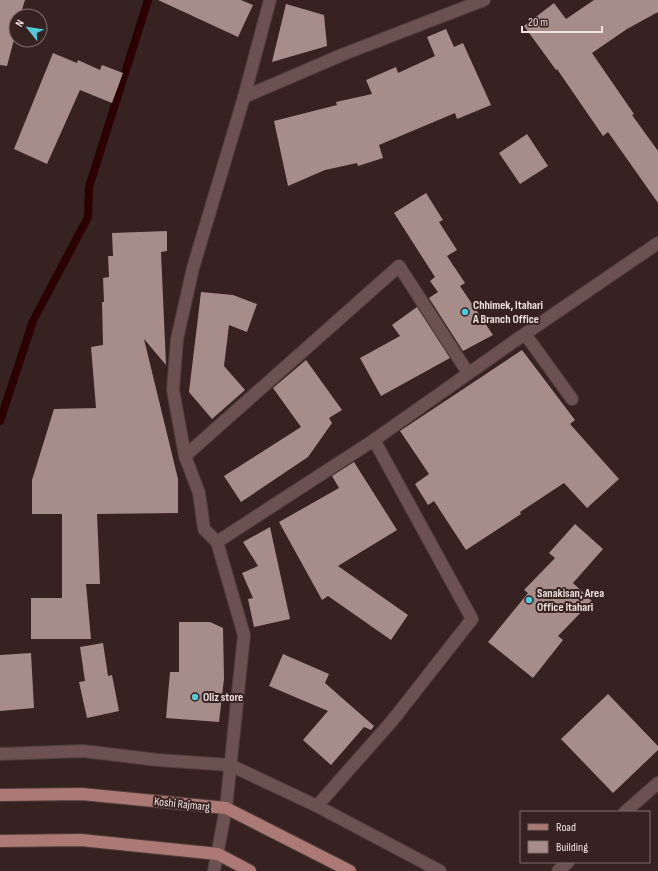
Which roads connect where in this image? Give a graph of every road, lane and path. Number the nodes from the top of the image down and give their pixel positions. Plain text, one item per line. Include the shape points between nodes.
1 (270, 0) edge
2 (484, 0) edge
3 (244, 97) junction
4 (658, 243) edge
5 (525, 334) junction
6 (468, 373) junction
7 (572, 399) dead end
8 (374, 440) junction
9 (185, 456) junction
10 (217, 542) junction
11 (0, 754) edge
12 (230, 765) junction
13 (658, 783) edge
14 (0, 795) edge
15 (317, 806) junction
16 (226, 808) junction
17 (626, 811) edge
18 (0, 841) edge
19 (218, 854) junction
20 (567, 863) edge
21 (214, 871) edge
22 (250, 871) edge
23 (350, 871) edge
24 (440, 871) edge
25 (558, 871) edge

1 - 3 street
2 - 3 street via 344,54
3 - 9 street via 193,268 177,339 173,390
4 - 5 street
5 - 6 street
5 - 7 street
6 - 8 street
6 - 9 street via 399,266
8 - 10 street
8 - 15 street via 472,619 392,720
9 - 10 street via 199,493 204,529
10 - 12 street via 244,635
11 - 12 street via 83,752
12 - 15 street
12 - 16 street
13 - 17 street
14 - 16 main road, Koshi Rajmarg via 82,794
15 - 24 street
16 - 19 street
16 - 23 main road, Koshi Rajmarg
18 - 19 main road via 81,840
19 - 21 street
19 - 22 main road
20 - 25 street

